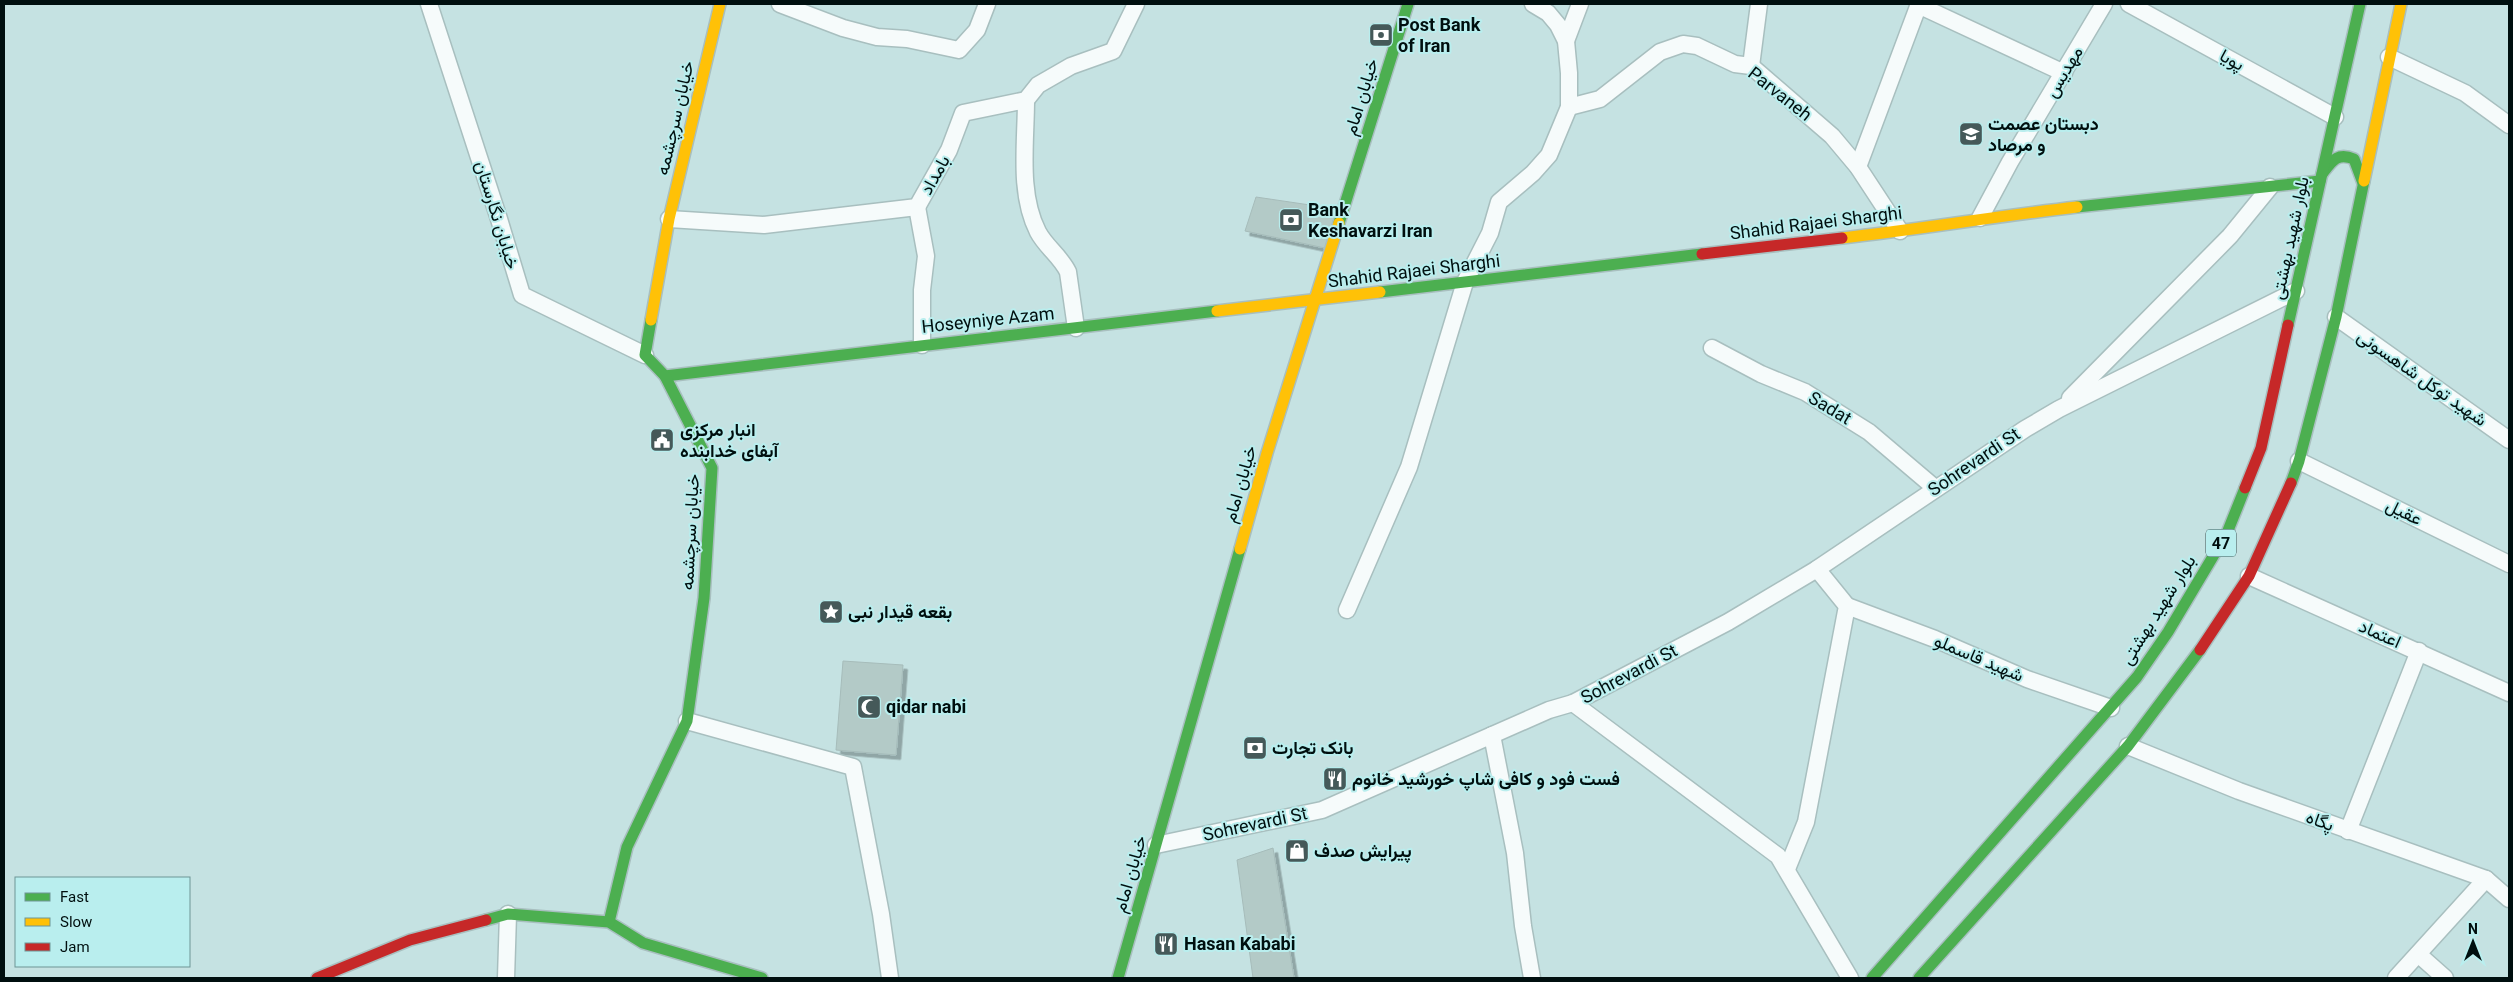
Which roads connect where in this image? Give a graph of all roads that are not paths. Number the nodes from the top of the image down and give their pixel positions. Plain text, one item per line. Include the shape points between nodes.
1 (429, 4) edge
2 (720, 4) edge
3 (780, 4) edge
4 (987, 4) edge
5 (1136, 4) edge
6 (1408, 4) edge
7 (1534, 4) edge
8 (1580, 4) edge
9 (1759, 4) edge
10 (2104, 4) edge
11 (2129, 4) edge
12 (2360, 4) edge
13 (2401, 4) edge
14 (1918, 5) edge
15 (1566, 41) junction
16 (2390, 57) junction
17 (1751, 66) junction
18 (2064, 72) junction
19 (1026, 100) junction
20 (1569, 108) junction
21 (2335, 117) junction
22 (2509, 125) edge
23 (1858, 168) junction
24 (2321, 177) junction
25 (2364, 183) junction
26 (2270, 187) junction
27 (917, 207) junction
28 (1980, 218) junction
29 (669, 219) junction
30 (1900, 231) junction
31 (1465, 282) junction
32 (2296, 290) junction
33 (1316, 301) junction
34 (2336, 317) junction
35 (1076, 328) junction
36 (922, 345) junction
37 (1712, 348) dead end
38 (645, 356) junction
39 (665, 376) junction
40 (2059, 409) junction
41 (2509, 440) edge
42 (2299, 460) junction
43 (1935, 488) junction
44 (2509, 564) edge
45 (1817, 569) junction
46 (2249, 576) junction
47 (1847, 606) junction
48 (1347, 610) dead end
49 (2419, 651) junction
50 (2509, 693) edge
51 (1573, 703) junction
52 (2111, 708) junction
53 (687, 721) junction
54 (1492, 735) junction
55 (2128, 746) junction
56 (2348, 831) junction
57 (1156, 845) junction
58 (1787, 869) junction
59 (2486, 879) junction
60 (2509, 899) edge
61 (508, 914) junction
62 (609, 922) junction
63 (2418, 954) junction
64 (317, 978) edge
65 (506, 978) edge
66 (762, 978) edge
67 (890, 978) edge
68 (1118, 978) edge
69 (1532, 978) edge
70 (1850, 978) edge
71 (1872, 978) edge
72 (1919, 978) edge
73 (2396, 978) edge
74 (2445, 978) edge

1 - 38 street, خیابان نگارستان via 522,295
2 - 29 main road, خیابان سرچشمه
3 - 4 street via 877,37 907,39 959,50 977,30
5 - 19 street via 1113,51 1071,66 1038,85
6 - 33 main road, خیابان امام
7 - 15 street via 1548,12
8 - 15 street
9 - 17 street
10 - 18 street, مهدیس
11 - 21 street, پویا
12 - 21 main road, بلوار شهید بهشتی / 47
13 - 16 main road, 47
14 - 18 street
14 - 23 street
15 - 20 street
16 - 22 street via 2465,93
16 - 25 main road, 47
17 - 20 street, Parvaneh via 1735,64 1697,46 1683,44 1660,52 1600,99
17 - 23 street, Parvaneh via 1832,136
18 - 28 street, مهدیس
19 - 27 street, بامداد via 963,113 949,150
19 - 35 street via 1026,194 1038,232 1068,272
20 - 31 street via 1549,155 1499,202 1490,233
21 - 24 main road, بلوار شهید بهشتی / 47
23 - 30 street, Parvaneh
24 - 25 main road via 2334,158 2345,155 2354,159
24 - 26 main road, Shahid Rajaei Sharghi
24 - 32 main road, بلوار شهید بهشتی / 47
25 - 34 main road, 47
26 - 28 main road, Shahid Rajaei Sharghi
26 - 40 street, Sohrevardi St via 2230,236
27 - 29 street, بامداد via 764,225
27 - 36 street via 926,256
28 - 30 main road, Shahid Rajaei Sharghi via 1960,224
29 - 38 main road, خیابان سرچشمه
30 - 31 main road, Shahid Rajaei Sharghi
31 - 33 main road, Shahid Rajaei Sharghi
31 - 48 street via 1409,467
32 - 40 street, Sohrevardi St
32 - 52 main road, بلوار شهید بهشتی / 47 via 2261,448 2227,533 2168,632
33 - 35 main road, Hoseyniye Azam
33 - 57 main road, خیابان امام via 1267,453
34 - 41 street, شهید توکل شاهسونی
34 - 42 main road, 47
35 - 36 main road, Hoseyniye Azam
36 - 39 main road, Hoseyniye Azam
37 - 43 street, Sadat via 1761,374 1805,392 1870,432
38 - 39 main road, خیابان سرچشمه
39 - 53 main road, خیابان سرچشمه via 712,468 704,598
40 - 43 street, Sohrevardi St
42 - 44 street, عقیل
42 - 46 main road, 47 via 2285,500
43 - 45 street, Sohrevardi St
45 - 47 street
45 - 51 street, Sohrevardi St via 1728,622
46 - 49 street, اعتماد
46 - 55 main road, 47 via 2208,639
47 - 52 street, شهید قاسملو via 2027,679
47 - 58 street via 1806,822
49 - 50 street, اعتماد
49 - 56 street
51 - 54 street, Sohrevardi St
51 - 58 street via 1778,856
52 - 71 main road, بلوار شهید بهشتی / 47
53 - 62 main road, خیابان سرچشمه via 627,846
53 - 67 street via 853,767
54 - 57 street, Sohrevardi St via 1322,810
54 - 69 street via 1515,853
55 - 56 street, پگاه
55 - 72 main road, 47
56 - 59 street, پگاه
57 - 68 main road, خیابان امام
58 - 70 street
59 - 60 street, پگاه
59 - 63 street
61 - 62 main road
61 - 64 main road via 410,940
61 - 65 street
62 - 66 main road via 643,943
63 - 73 street
63 - 74 street

